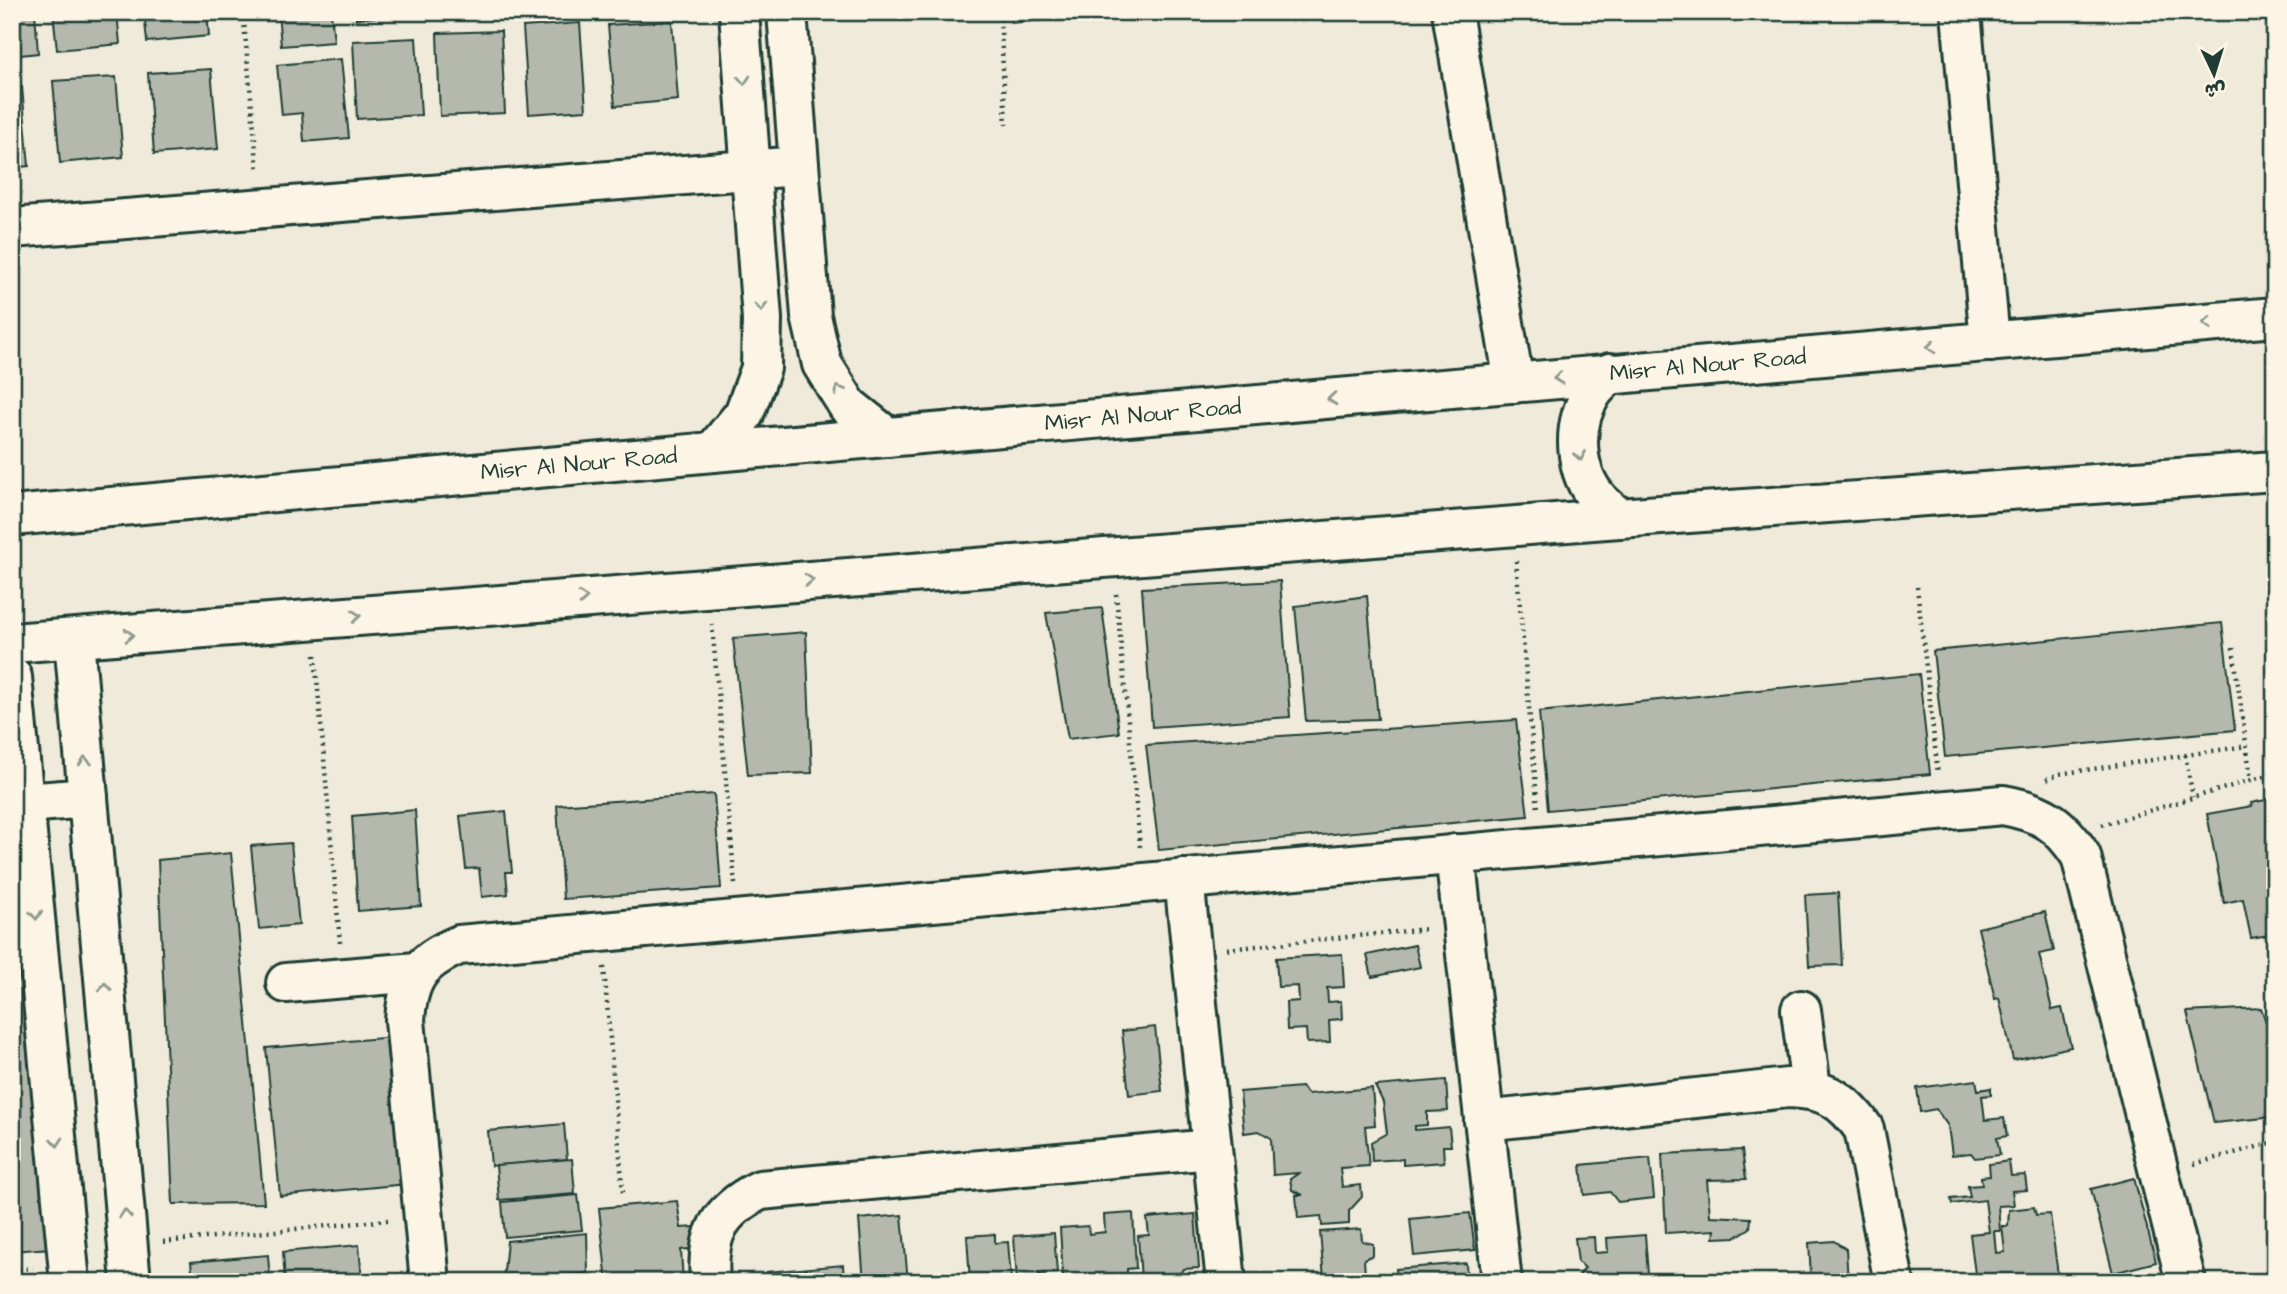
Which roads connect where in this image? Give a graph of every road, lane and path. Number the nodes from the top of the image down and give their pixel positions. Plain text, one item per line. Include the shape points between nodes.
1 (243, 12) edge
2 (739, 12) edge
3 (787, 12) edge
4 (1000, 12) edge
5 (1452, 12) edge
6 (1961, 12) edge
7 (1006, 125) dead end
8 (799, 166) junction
9 (751, 170) junction
10 (261, 208) junction
11 (12, 228) edge
12 (2275, 317) edge
13 (1990, 342) junction
14 (1610, 373) junction
15 (1514, 383) junction
16 (887, 437) junction
17 (713, 452) junction
18 (2275, 471) edge
19 (12, 516) edge
20 (1619, 518) junction
21 (1513, 526) junction
22 (1112, 557) junction
23 (709, 587) junction
24 (1917, 587) dead end
25 (312, 620) junction
26 (74, 640) junction
27 (12, 643) edge
28 (2233, 648) dead end
29 (12, 677) edge
30 (2246, 746) junction
31 (2185, 755) junction
32 (2275, 773) edge
33 (2251, 779) junction
34 (88, 797) junction
35 (2193, 797) junction
36 (25, 803) junction
37 (2028, 809) junction
38 (1941, 810) junction
39 (2068, 835) junction
40 (1541, 846) junction
41 (1455, 854) junction
42 (1184, 879) junction
43 (1143, 883) junction
44 (738, 919) junction
45 (1463, 925) junction
46 (601, 932) junction
47 (1192, 953) junction
48 (418, 972) junction
49 (343, 979) junction
50 (286, 983) dead end
51 (1801, 1010) dead end
52 (1811, 1089) junction
53 (1484, 1121) junction
54 (2275, 1142) edge
55 (1213, 1149) junction
56 (2160, 1173) junction
57 (623, 1193) dead end
58 (424, 1217) junction
59 (129, 1264) edge
60 (70, 1282) edge
61 (430, 1282) edge
62 (710, 1282) edge
63 (1226, 1282) edge
64 (1502, 1282) edge
65 (1894, 1282) edge
66 (2186, 1282) edge

1 - 10 path
2 -> 9 street
3 - 8 street
4 - 7 path
5 - 15 street
6 - 13 street
8 - 9 street
16 -> 8 street via 848,406 822,364 811,316
9 - 10 street
9 -> 17 street via 761,368 744,414
10 - 11 street
12 -> 13 street, Misr Al Nour Road
13 -> 14 street, Misr Al Nour Road
14 -> 15 street, Misr Al Nour Road
14 -> 20 street via 1591,394 1580,420 1578,448 1584,475 1598,499
15 -> 16 street, Misr Al Nour Road
16 - 17 street, Misr Al Nour Road
17 - 19 street, Misr Al Nour Road
18 - 20 street
20 - 21 street
21 - 22 street
21 - 40 path
23 -> 22 street
22 - 43 path
25 -> 23 street
23 - 44 path
24 - 38 path
26 -> 25 street
25 - 49 path
26 - 27 street
34 -> 26 street
28 - 30 path
29 - 36 street
30 - 31 path
30 - 33 path
31 - 35 path
31 - 37 path via 2059,774 2038,787
32 - 33 path
33 - 35 path
34 - 36 street
59 -> 34 street
35 - 39 path
36 -> 60 street
37 - 38 street via 2003,805
37 - 39 street
38 - 40 street
39 - 56 street via 2089,879
40 - 41 street
41 - 42 street
41 - 45 street
42 - 43 street
42 - 47 street
43 - 44 street
44 - 46 street
45 - 47 path
45 - 53 street
46 - 48 street via 459,945 436,955
46 - 57 path
47 - 55 street
48 - 49 street
48 - 58 street via 407,995 405,1020
49 - 50 street
51 - 52 street
52 - 53 street
52 - 65 street via 1832,1096 1864,1129
53 - 64 street
54 - 56 path
55 - 62 street via 760,1190 737,1201 720,1221 710,1244
55 - 63 street
56 - 66 street
58 - 59 path
58 - 61 street

